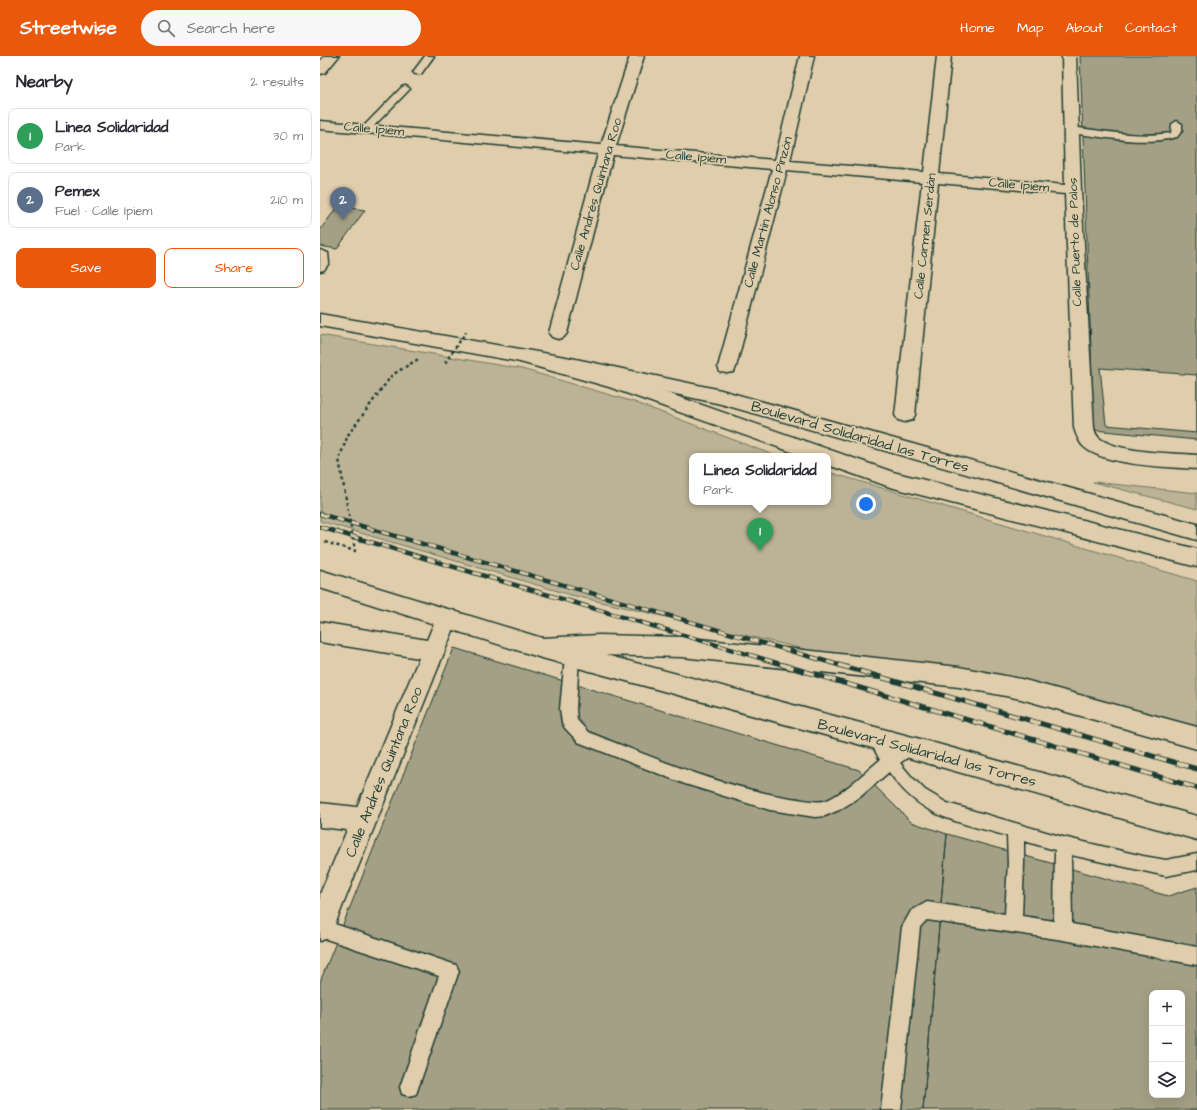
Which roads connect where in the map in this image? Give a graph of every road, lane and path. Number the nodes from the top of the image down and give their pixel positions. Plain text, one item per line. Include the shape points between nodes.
1 (332, 56) edge
2 (430, 56) edge
3 (637, 56) edge
4 (807, 56) edge
5 (944, 56) edge
6 (1069, 56) edge
7 (320, 70) edge
8 (418, 72) dead end
9 (405, 88) dead end
10 (1177, 124) dead end
11 (320, 125) edge
12 (366, 129) junction
13 (1071, 130) junction
14 (607, 149) junction
15 (781, 165) junction
16 (931, 178) junction
17 (1073, 190) junction
18 (320, 253) edge
19 (320, 268) edge
20 (320, 320) edge
21 (466, 332) dead end
22 (558, 333) dead end
23 (520, 356) junction
24 (420, 358) dead end
25 (445, 364) dead end
26 (727, 367) dead end
27 (905, 415) dead end
28 (818, 453) edge
29 (831, 457) edge
30 (1197, 462) edge
31 (1197, 532) edge
32 (325, 542) dead end
33 (1197, 558) edge
34 (320, 579) edge
35 (447, 618) junction
36 (320, 632) edge
37 (542, 648) junction
38 (434, 651) junction
39 (572, 657) junction
40 (1197, 738) edge
41 (877, 739) junction
42 (909, 748) junction
43 (889, 762) junction
44 (320, 815) edge
45 (364, 820) junction
46 (1197, 828) edge
47 (1015, 830) junction
48 (1063, 845) junction
49 (1197, 862) edge
50 (1013, 924) junction
51 (320, 927) edge
52 (1063, 931) junction
53 (1197, 956) edge
54 (409, 1087) dead end
55 (891, 1110) edge

1 - 7 main road
2 - 8 lane
3 - 14 main road, Calle Andrés Quintana Roo
4 - 15 main road, Calle Martín Alonso Pinzón
5 - 16 main road, Calle Carmen Serdán
6 - 13 main road, Calle Puerto de Palos
9 - 12 lane
10 - 13 lane via 1174,135 1165,138
11 - 12 main road, Calle Ipiem
12 - 14 main road, Calle Ipiem
13 - 17 main road, Calle Puerto de Palos
14 - 15 main road, Calle Ipiem
14 - 22 main road, Calle Andrés Quintana Roo
15 - 16 main road, Calle Ipiem
15 - 26 main road, Calle Martín Alonso Pinzón
16 - 17 main road, Calle Ipiem
16 - 27 main road, Calle Carmen Serdán
17 - 30 main road, Calle Puerto de Palos via 1084,428 1088,439 1097,447 1113,453
18 - 19 lane via 324,255 324,262
20 - 23 main road, Boulevard Solidaridad las Torres
21 - 25 path, bridge
23 - 28 main road, Boulevard Solidaridad las Torres via 615,382
23 - 31 main road, Boulevard Solidaridad las Torres via 614,372 714,395
24 - 32 path via 392,375 348,435 339,459 355,551
29 - 33 main road, Boulevard Solidaridad las Torres via 898,481
34 - 35 main road, Boulevard Solidaridad las Torres
35 - 37 main road, Boulevard Solidaridad las Torres
35 - 38 main road, Calle Andrés Quintana Roo
36 - 38 main road
37 - 39 main road, Boulevard Solidaridad las Torres
37 - 40 main road, Boulevard Solidaridad las Torres via 599,645 682,647 959,677 1021,689
38 - 45 main road, Calle Andrés Quintana Roo
39 - 41 main road, Boulevard Solidaridad las Torres
39 - 43 lane via 568,709 570,723 575,730 583,737 685,777 770,802 814,809 834,805 854,792
41 - 42 main road, Boulevard Solidaridad las Torres
41 - 43 lane
42 - 43 lane
42 - 46 main road, Boulevard Solidaridad las Torres
43 - 47 lane via 927,801 944,810
44 - 45 main road
45 - 51 main road, Calle Andrés Quintana Roo
47 - 48 lane
47 - 50 lane
48 - 49 lane via 1166,868
48 - 52 lane
50 - 52 lane
50 - 55 lane via 927,911 914,919 911,927
51 - 54 lane via 450,971
52 - 53 lane

